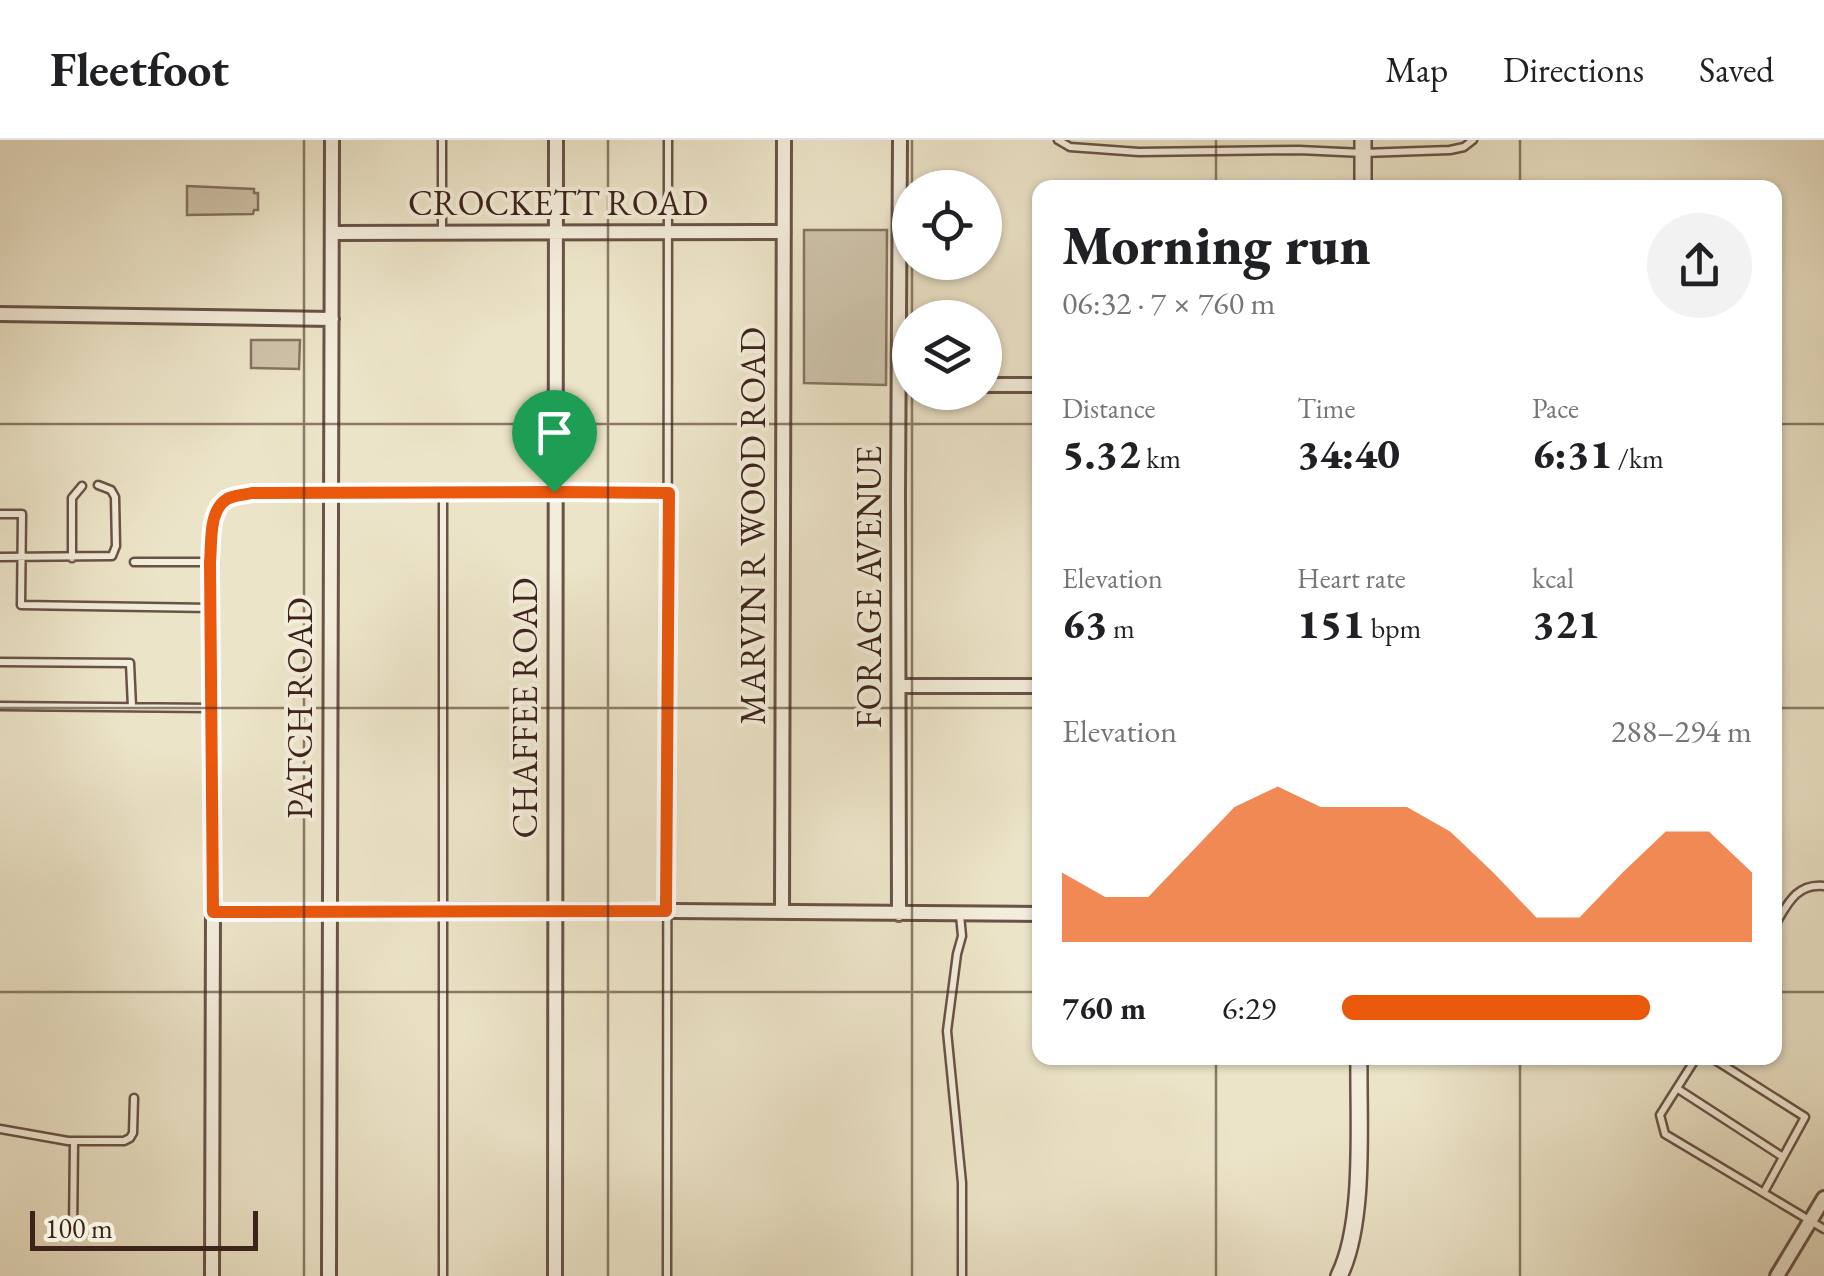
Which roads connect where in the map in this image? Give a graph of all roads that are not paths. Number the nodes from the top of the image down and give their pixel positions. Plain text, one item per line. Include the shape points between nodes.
1 (332, 140) edge
2 (442, 140) edge
3 (556, 140) edge
4 (668, 140) edge
5 (784, 140) edge
6 (900, 140) edge
7 (1058, 140) edge
8 (1473, 140) edge
9 (1363, 146) edge
10 (1364, 180) edge
11 (784, 232) junction
12 (442, 233) junction
13 (556, 233) junction
14 (332, 234) junction
15 (668, 234) junction
16 (903, 300) edge
17 (0, 314) edge
18 (332, 318) junction
19 (1002, 385) edge
20 (1032, 385) edge
21 (903, 410) edge
22 (98, 485) dead end
23 (82, 486) dead end
24 (554, 492) junction
25 (443, 493) junction
26 (669, 493) junction
27 (330, 494) junction
28 (0, 514) edge
29 (0, 558) edge
30 (22, 558) junction
31 (72, 558) junction
32 (134, 562) dead end
33 (210, 562) junction
34 (211, 608) junction
35 (0, 662) edge
36 (899, 686) junction
37 (1032, 686) edge
38 (0, 706) edge
39 (132, 707) junction
40 (212, 708) junction
41 (1824, 886) edge
42 (330, 910) junction
43 (555, 910) junction
44 (666, 911) junction
45 (782, 911) junction
46 (213, 912) junction
47 (442, 912) junction
48 (900, 914) junction
49 (960, 914) junction
50 (1032, 914) edge
51 (1782, 914) edge
52 (1359, 1065) edge
53 (1692, 1065) edge
54 (1723, 1065) edge
55 (1678, 1090) junction
56 (134, 1098) dead end
57 (0, 1129) edge
58 (74, 1141) junction
59 (1783, 1157) junction
60 (1764, 1192) junction
61 (1824, 1198) edge
62 (1811, 1220) junction
63 (1824, 1230) edge
64 (73, 1232) dead end
65 (212, 1276) edge
66 (330, 1276) edge
67 (443, 1276) edge
68 (556, 1276) edge
69 (666, 1276) edge
70 (962, 1276) edge
71 (1339, 1276) edge
72 (1778, 1276) edge

1 - 14 street, PATCH ROAD
2 - 12 lane
3 - 13 street, CHAFFEE ROAD
4 - 15 lane
5 - 11 street, MARVIN R WOOD ROAD
6 - 16 street, FORAGE AVENUE
7 - 9 lane via 1070,147 1139,152
8 - 9 lane via 1450,150
9 - 10 street
11 - 15 street, CROCKETT ROAD
11 - 45 street, MARVIN R WOOD ROAD
12 - 13 street, CROCKETT ROAD
12 - 14 street, CROCKETT ROAD
13 - 15 street, CROCKETT ROAD
13 - 24 street, CHAFFEE ROAD
14 - 18 street, PATCH ROAD
15 - 26 lane
17 - 18 street
18 - 27 street, PATCH ROAD
19 - 20 street
21 - 36 street, FORAGE AVENUE
22 - 31 lane via 116,496 115,552
23 - 31 lane via 72,498
24 - 25 street
24 - 26 street
24 - 43 street, CHAFFEE ROAD
25 - 27 street
25 - 47 lane
26 - 44 lane
27 - 33 street via 227,499 217,509
27 - 42 street, PATCH ROAD
28 - 30 lane via 22,514
29 - 30 lane
30 - 31 lane
30 - 34 lane via 21,605
32 - 33 lane
33 - 34 street
34 - 40 street
35 - 39 lane via 130,663
36 - 37 street
36 - 48 street, FORAGE AVENUE
38 - 39 lane
39 - 40 lane
40 - 46 street
41 - 51 lane via 1806,886
42 - 46 street
42 - 47 street
42 - 66 street, PATCH ROAD
43 - 44 street
43 - 47 street
43 - 68 street, CHAFFEE ROAD
44 - 45 street
44 - 69 lane
45 - 48 street
46 - 65 street
47 - 67 lane
48 - 49 street
49 - 50 street
49 - 70 lane via 947,1031 962,1183
52 - 71 street via 1357,1196
53 - 55 lane
54 - 59 lane via 1805,1116
55 - 59 lane
55 - 60 lane via 1660,1115 1665,1134
56 - 58 lane via 130,1138
57 - 58 lane
58 - 64 lane
59 - 60 lane
60 - 62 lane
61 - 62 street
62 - 63 lane
62 - 72 street

